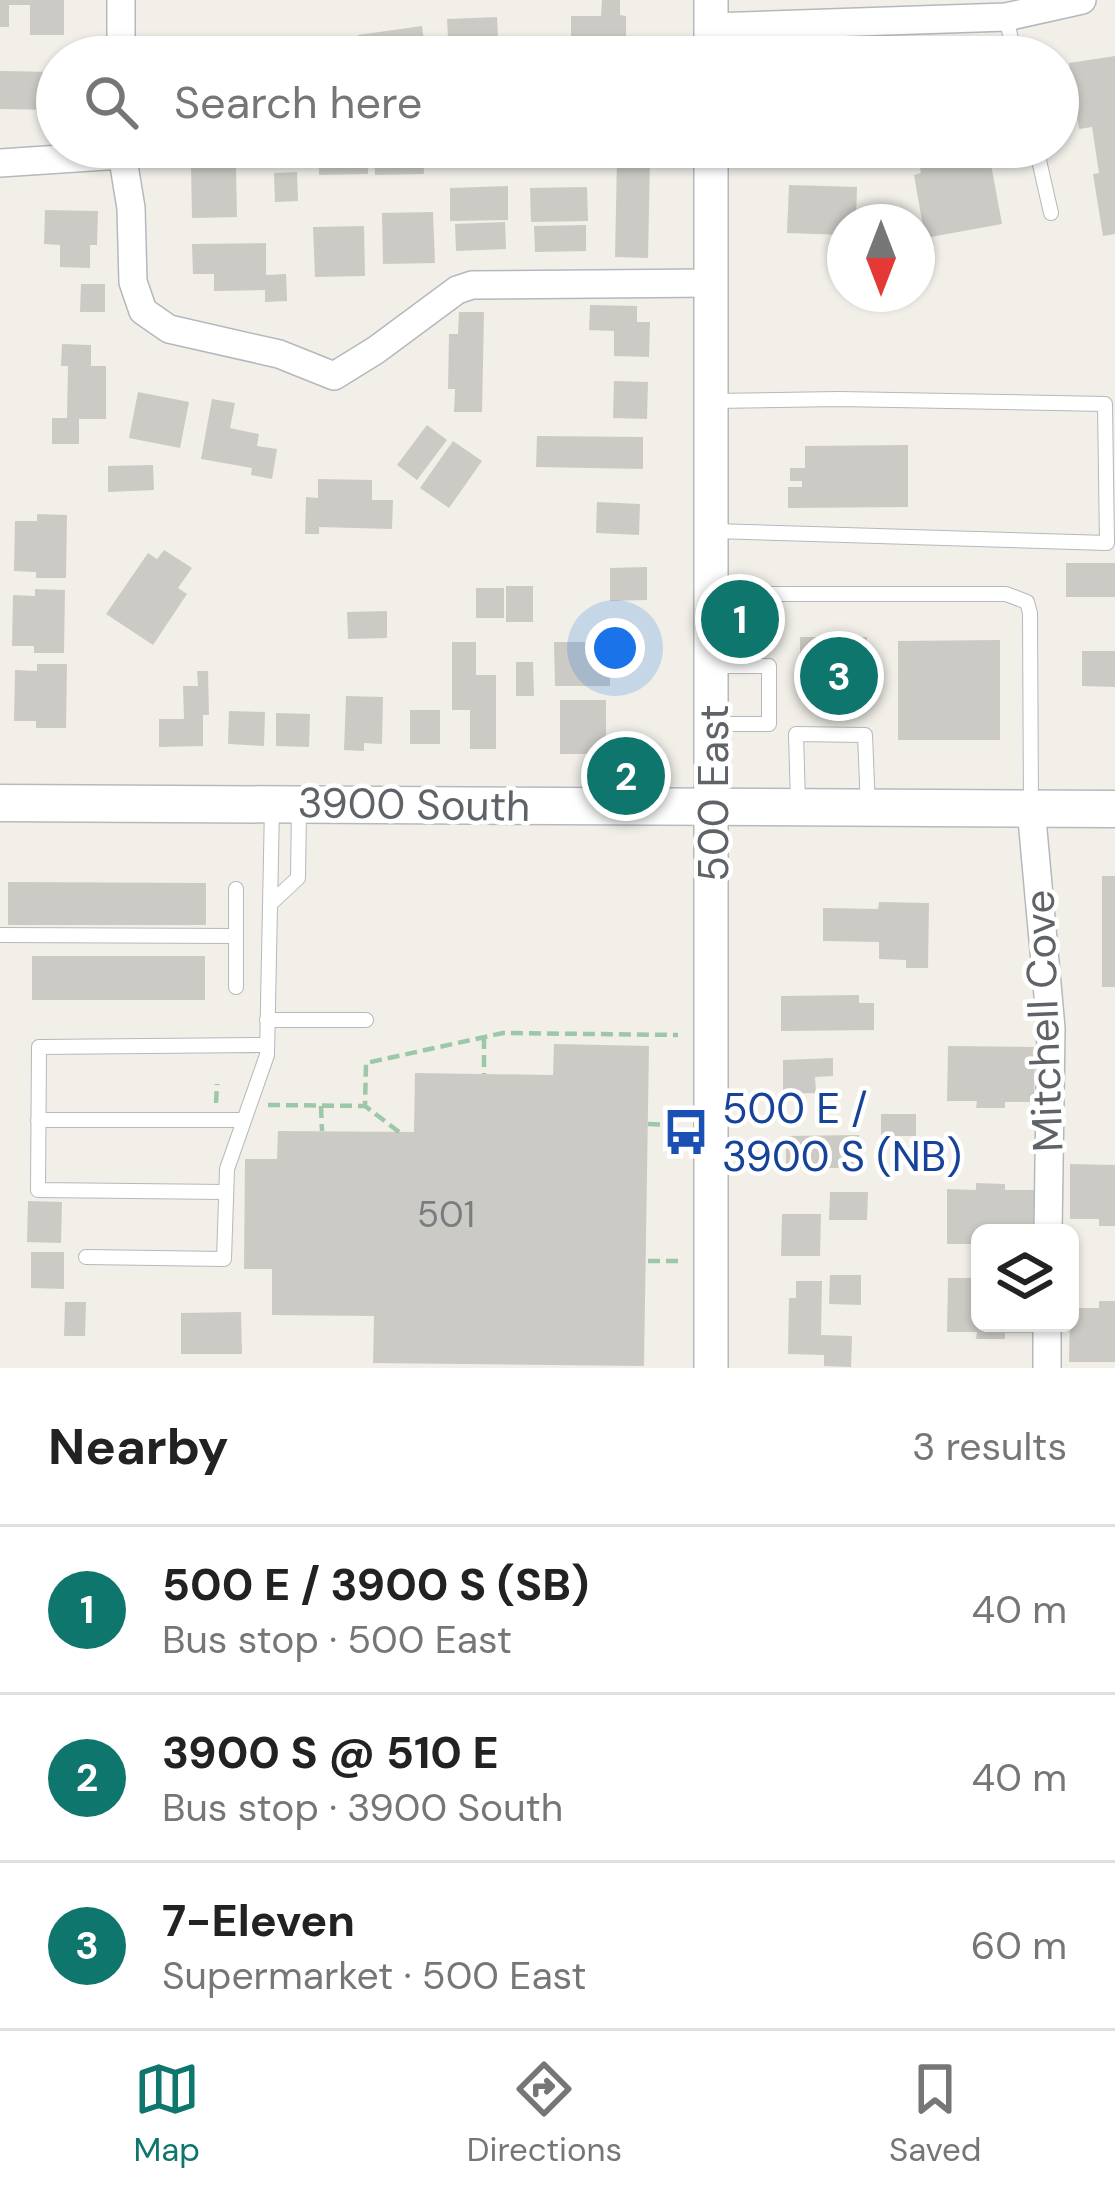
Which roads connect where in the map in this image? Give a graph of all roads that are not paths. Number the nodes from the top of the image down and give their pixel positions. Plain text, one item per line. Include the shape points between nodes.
1 (121, 0) edge
2 (1082, 0) edge
3 (1006, 17) junction
4 (830, 23) junction
5 (711, 28) edge
6 (121, 36) edge
7 (830, 36) edge
8 (1010, 36) edge
9 (36, 159) edge
10 (0, 163) edge
11 (124, 168) edge
12 (712, 168) edge
13 (1041, 168) edge
14 (1051, 213) dead end
15 (711, 283) junction
16 (713, 401) junction
17 (713, 531) junction
18 (1111, 543) edge
19 (712, 594) junction
20 (712, 666) junction
21 (713, 724) junction
22 (769, 724) junction
23 (796, 734) junction
24 (285, 802) junction
25 (0, 803) edge
26 (712, 808) junction
27 (798, 808) junction
28 (868, 808) junction
29 (1031, 808) junction
30 (1115, 808) edge
31 (236, 889) dead end
32 (269, 904) junction
33 (0, 935) edge
34 (236, 936) junction
35 (236, 987) dead end
36 (267, 1020) junction
37 (366, 1020) dead end
38 (267, 1045) junction
39 (38, 1120) junction
40 (244, 1120) junction
41 (226, 1192) junction
42 (1048, 1224) edge
43 (86, 1257) dead end
44 (1047, 1332) edge
45 (711, 1368) edge
46 (1047, 1368) edge

1 - 6 street
2 - 3 street
3 - 4 street
3 - 8 lane
4 - 5 street
4 - 7 lane
9 - 10 street
11 - 15 street via 133,282 152,321 334,376 472,285
12 - 15 street, 500 East
13 - 14 lane
15 - 16 street, 500 East
16 - 17 street, 500 East
16 - 18 lane via 1105,404
17 - 18 lane
17 - 19 street, 500 East
19 - 20 street, 500 East
19 - 29 lane via 1006,594 1027,602
20 - 21 street, 500 East
20 - 22 lane via 769,666
21 - 22 lane
21 - 26 street, 500 East
22 - 23 lane
23 - 27 lane
23 - 28 lane via 865,735
24 - 25 main road, 3900 South
24 - 26 main road, 3900 South
24 - 32 lane
24 - 32 lane via 298,878
26 - 27 main road, 3900 South
26 - 45 street, 500 East
27 - 28 main road, 3900 South
28 - 29 main road, 3900 South
29 - 30 main road, 3900 South
29 - 42 street, Mitchell Cove via 1051,1028
31 - 34 lane
32 - 36 lane
33 - 34 lane
34 - 35 lane
36 - 37 lane
36 - 38 lane
38 - 39 lane via 39,1047
38 - 40 lane
39 - 40 lane
39 - 41 lane via 38,1190
40 - 41 lane
41 - 43 lane via 224,1259
44 - 46 street

